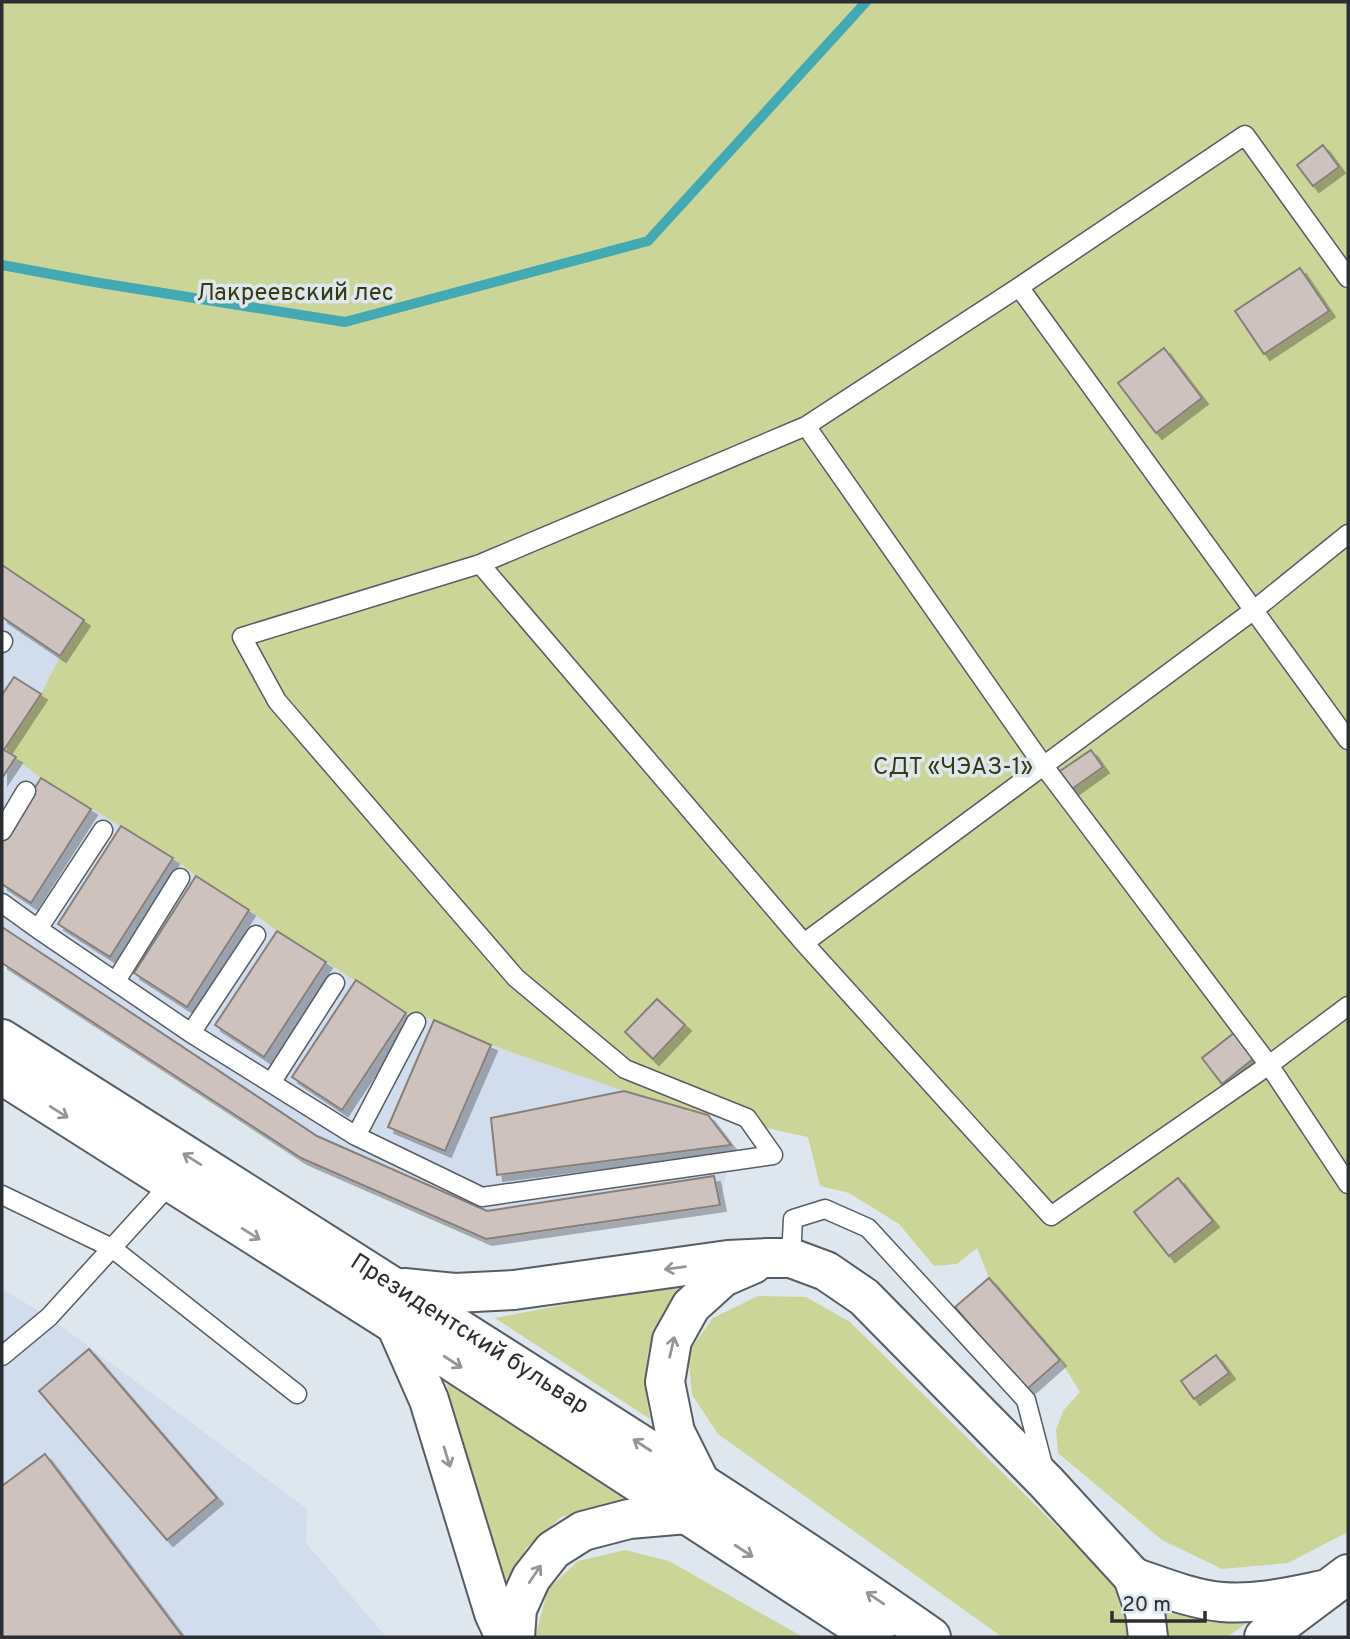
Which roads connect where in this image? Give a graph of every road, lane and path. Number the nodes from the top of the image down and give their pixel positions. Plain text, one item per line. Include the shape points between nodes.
1 (1348, 278) edge
2 (1019, 287) junction
3 (806, 426) junction
4 (1348, 534) edge
5 (481, 564) junction
6 (1254, 610) junction
7 (1348, 740) edge
8 (1043, 765) junction
9 (26, 791) dead end
10 (103, 830) dead end
11 (2, 831) edge
12 (180, 878) dead end
13 (2, 903) edge
14 (38, 929) junction
15 (256, 934) dead end
16 (804, 943) junction
17 (116, 981) junction
18 (335, 983) dead end
19 (1348, 1006) edge
20 (416, 1022) dead end
21 (191, 1033) junction
22 (2, 1040) edge
23 (1269, 1065) junction
24 (2, 1076) edge
25 (271, 1083) junction
26 (356, 1136) junction
27 (171, 1183) junction
28 (1348, 1184) edge
29 (2, 1195) edge
30 (113, 1248) junction
31 (779, 1258) junction
32 (395, 1287) junction
33 (396, 1325) junction
34 (2, 1356) edge
35 (297, 1394) dead end
36 (1047, 1482) junction
37 (693, 1498) junction
38 (1133, 1577) junction
39 (1338, 1581) edge
40 (505, 1637) edge
41 (515, 1637) edge
42 (875, 1637) edge
43 (931, 1637) edge
44 (1148, 1637) edge
45 (1264, 1637) edge

1 - 2 lane via 1245,135
2 - 3 lane
2 - 6 lane
3 - 5 lane
3 - 8 lane
4 - 6 lane
5 - 16 lane
5 - 26 lane via 242,637 277,701 516,978 625,1069 747,1118 773,1155 482,1197
6 - 7 lane
6 - 8 lane
8 - 16 lane
8 - 23 lane
9 - 11 lane
10 - 14 lane
12 - 17 lane
13 - 14 lane
14 - 17 lane
15 - 21 lane
16 - 23 lane via 1051,1216
17 - 21 lane
18 - 25 lane
19 - 23 lane
20 - 26 lane
21 - 25 lane
32 -> 22 main road, Президентский бульвар
23 - 28 lane
24 -> 27 main road, Президентский бульвар
25 - 26 lane
27 - 30 lane
27 -> 33 main road, Президентский бульвар
29 - 30 lane
30 - 34 lane via 48,1317
30 - 35 lane
31 -> 32 main road via 727,1260 514,1290 455,1293
31 - 36 main road via 826,1271 864,1297
31 - 36 lane via 793,1219 825,1209 868,1228 1026,1399
37 -> 31 main road via 665,1382 671,1340 691,1306 723,1277
37 -> 32 main road, Президентский бульвар
33 -> 37 main road, Президентский бульвар
33 -> 40 main road via 429,1399
36 - 38 main road
41 -> 37 main road via 517,1609 531,1578 553,1550 583,1531
37 -> 42 main road, Президентский бульвар
43 -> 37 main road, Президентский бульвар via 885,1604
38 - 39 main road via 1221,1602 1263,1601
38 - 44 main road
39 - 45 main road

